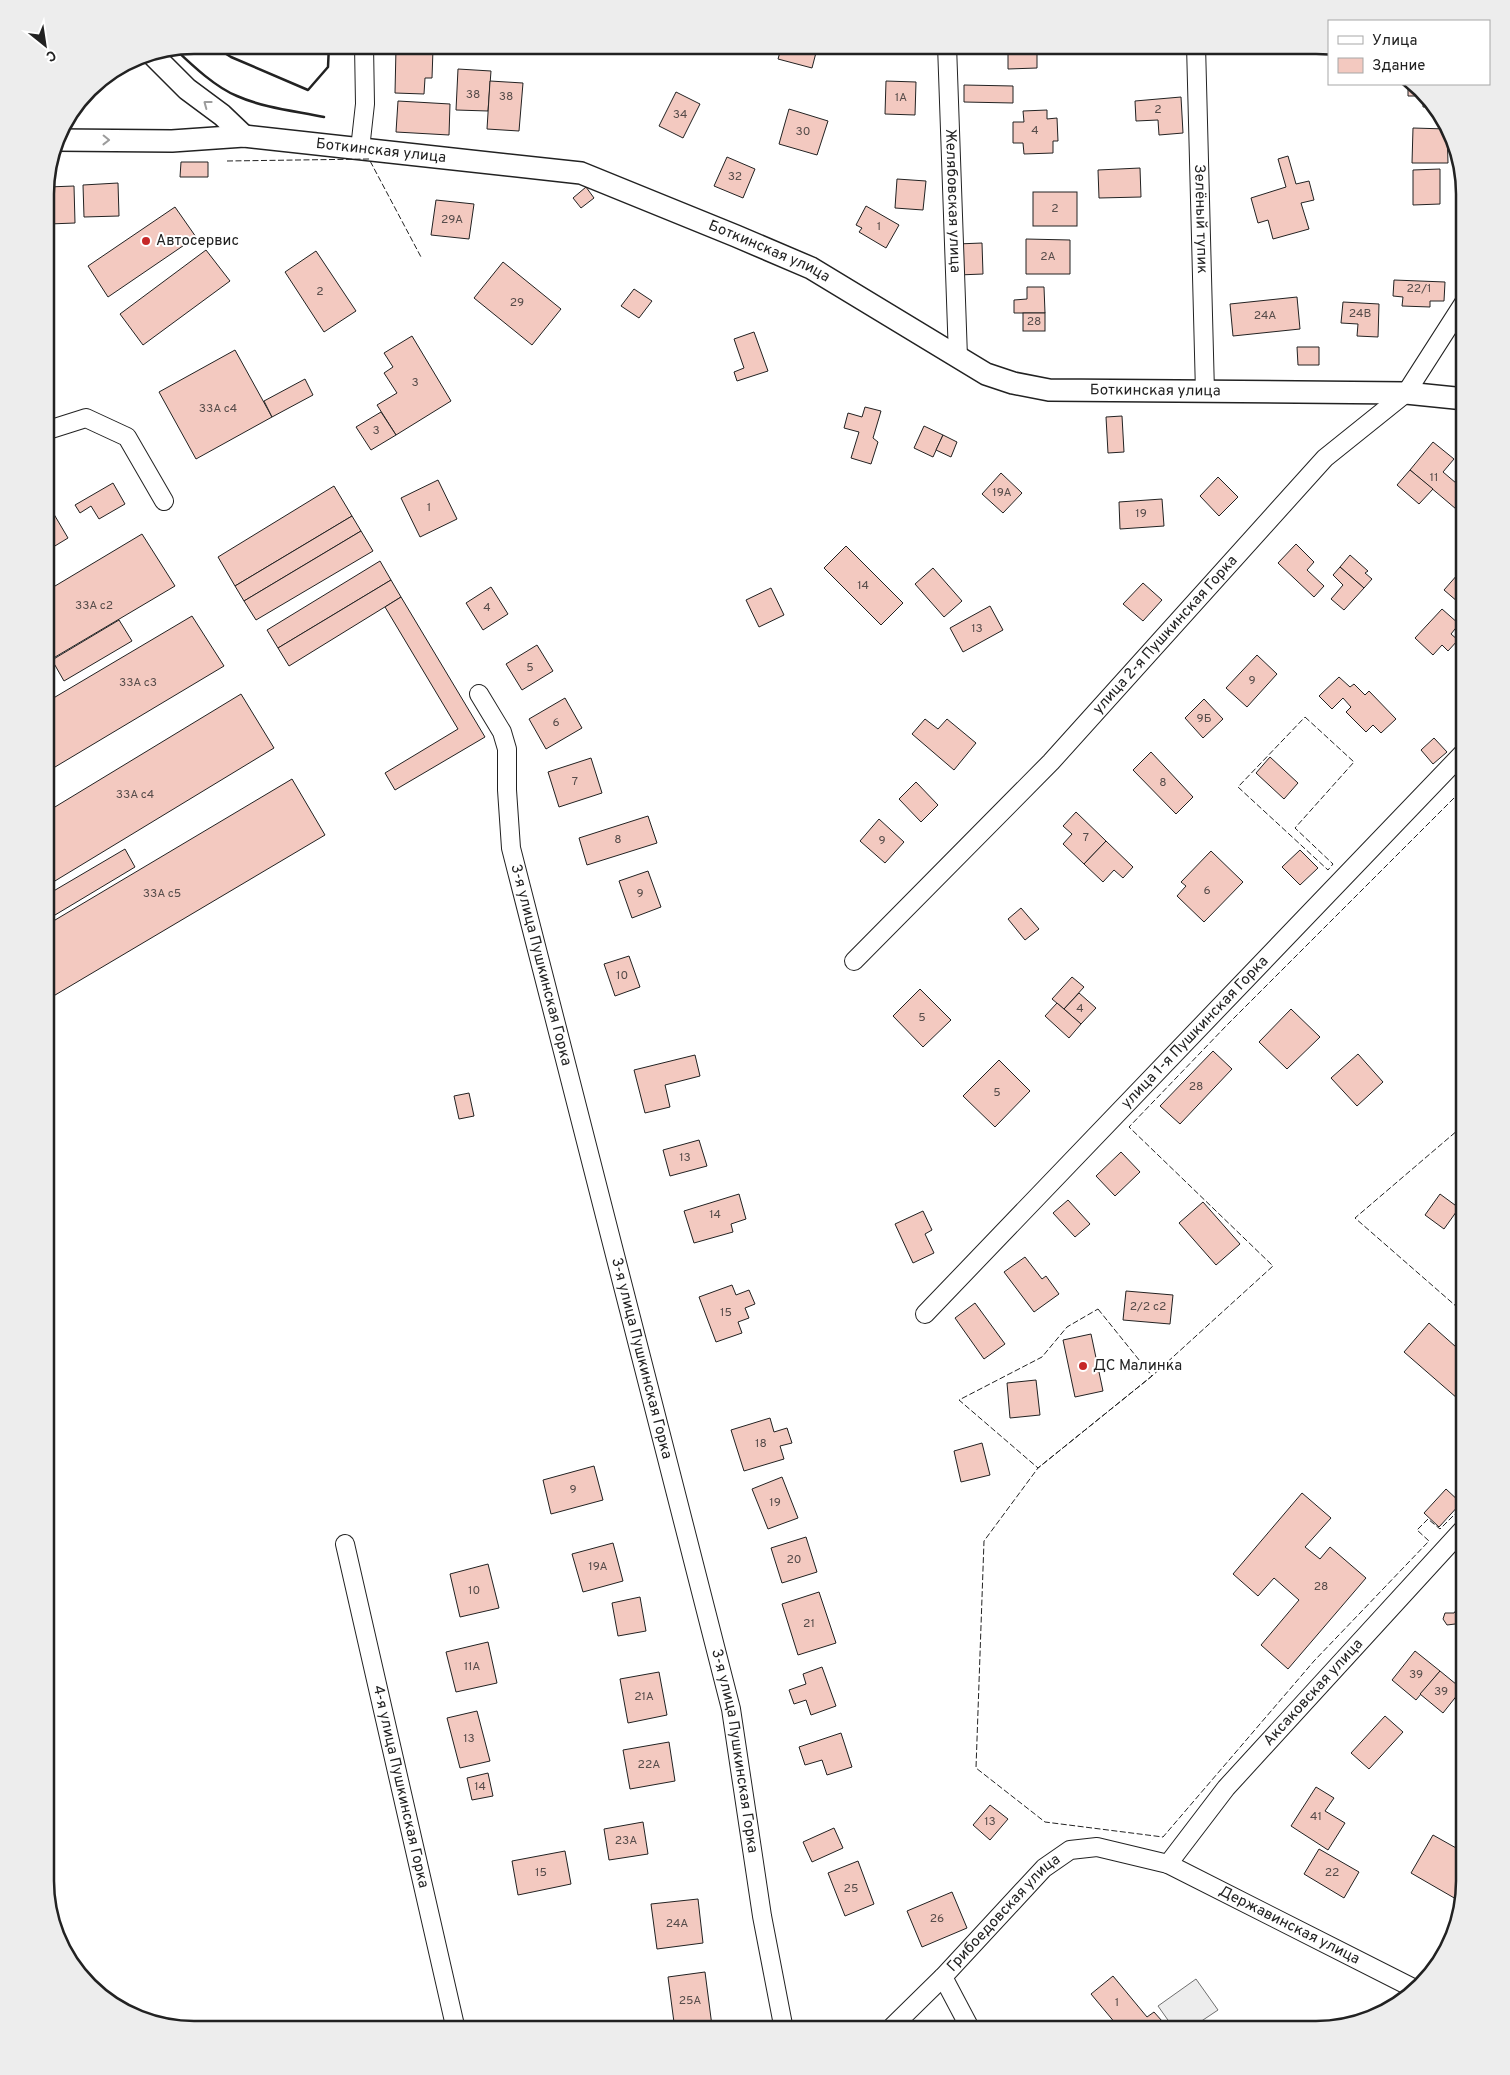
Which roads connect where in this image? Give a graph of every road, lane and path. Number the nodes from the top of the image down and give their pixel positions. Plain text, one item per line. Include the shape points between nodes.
1 (364, 54) edge
2 (947, 54) edge
3 (1196, 54) edge
4 (157, 59) edge
5 (244, 136) junction
6 (64, 140) edge
7 (360, 149) junction
8 (1456, 316) edge
9 (958, 357) junction
10 (1205, 392) junction
11 (1406, 394) junction
12 (1456, 398) edge
13 (54, 428) edge
14 (164, 501) dead end
15 (479, 694) dead end
16 (1456, 760) edge
17 (854, 962) dead end
18 (925, 1314) dead end
19 (1456, 1537) edge
20 (345, 1544) dead end
21 (1168, 1864) junction
22 (942, 1977) junction
23 (1408, 1986) edge
24 (454, 2021) edge
25 (782, 2021) edge
26 (898, 2021) edge
27 (965, 2021) edge

1 - 7 street via 365,104
2 - 9 street, Желябовская улица
3 - 10 street, Зелёный тупик
5 -> 4 street via 187,89
6 -> 5 street, Боткинская улица via 172,141
5 - 7 street, Боткинская улица
7 - 9 street, Боткинская улица via 581,173 811,268
8 - 11 street, улица 2-я Пушкинская Горка
9 - 10 street, Боткинская улица via 986,374 1049,390
10 - 11 street, Боткинская улица
11 - 12 street, Боткинская улица
11 - 17 street, улица 2-я Пушкинская Горка via 1325,458 1051,762
13 - 14 street via 86,418 127,437
15 - 25 street, 3-я улица Пушкинская Горка via 502,732 507,749 511,848 731,1709 762,1916
16 - 18 street, улица 1-я Пушкинская Горка
19 - 21 street, Аксаковская улица via 1226,1788
20 - 24 street, 4-я улица Пушкинская Горка
21 - 22 street, Грибоедовская улица via 1097,1847 1070,1850 1044,1868
21 - 23 street, Державинская улица
22 - 26 street, Грибоедовская улица
22 - 27 street

